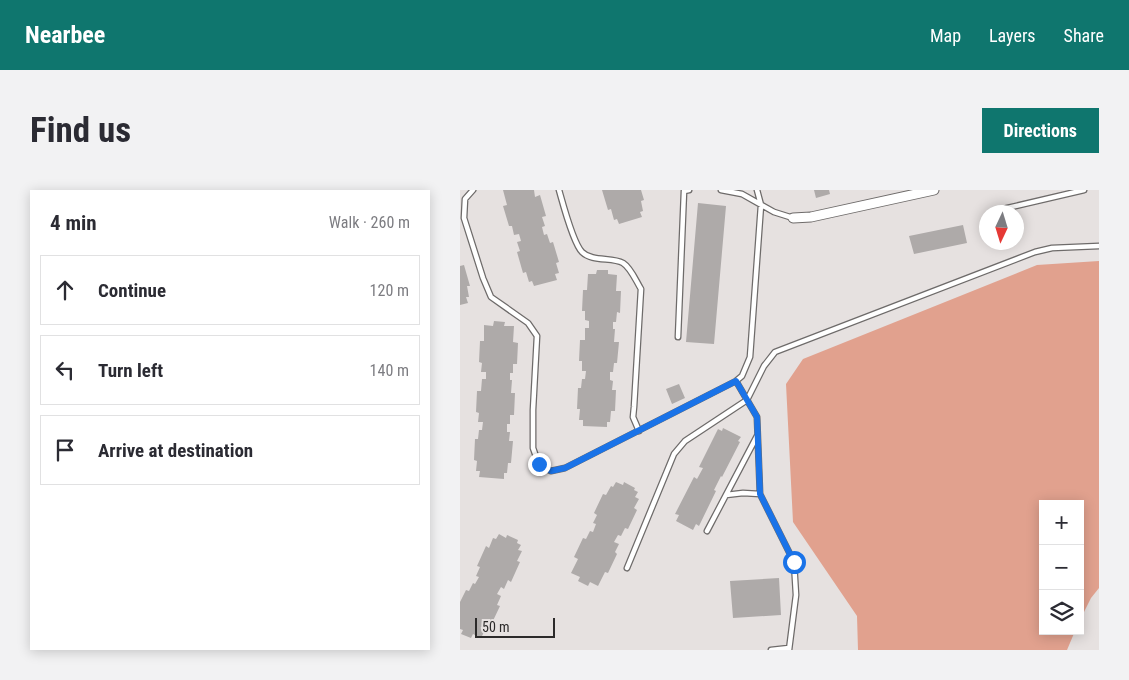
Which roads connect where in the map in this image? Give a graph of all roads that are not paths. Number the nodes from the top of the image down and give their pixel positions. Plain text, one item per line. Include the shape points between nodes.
1 (473, 190) edge
2 (559, 190) edge
3 (686, 190) edge
4 (721, 190) edge
5 (757, 190) edge
6 (934, 190) edge
7 (1084, 190) edge
8 (915, 192) edge
9 (1020, 205) edge
10 (762, 206) junction
11 (793, 218) joint
12 (1099, 246) edge
13 (678, 337) dead end
14 (736, 381) junction
15 (747, 400) junction
16 (639, 431) junction
17 (757, 435) junction
18 (760, 494) junction
19 (726, 495) junction
20 (707, 531) dead end
21 (627, 568) dead end
22 (789, 649) edge
23 (771, 650) edge

1 - 16 lane via 465,200 464,218 491,297 528,323 537,336 533,448 539,464 551,471 565,468
2 - 16 lane via 582,252 623,263 641,289 634,412
3 - 13 lane
4 - 10 lane via 742,194
5 - 10 lane
6 - 8 street
7 - 9 lane
8 - 11 street via 811,217
10 - 11 lane
10 - 14 lane via 750,357 742,376
12 - 15 lane via 1035,252 776,352 764,366
14 - 15 lane
14 - 16 lane
15 - 17 lane via 757,417
15 - 21 lane via 685,441 674,454
17 - 18 lane
17 - 19 lane
18 - 19 lane
18 - 22 lane via 794,562 796,596
19 - 20 lane
22 - 23 lane

